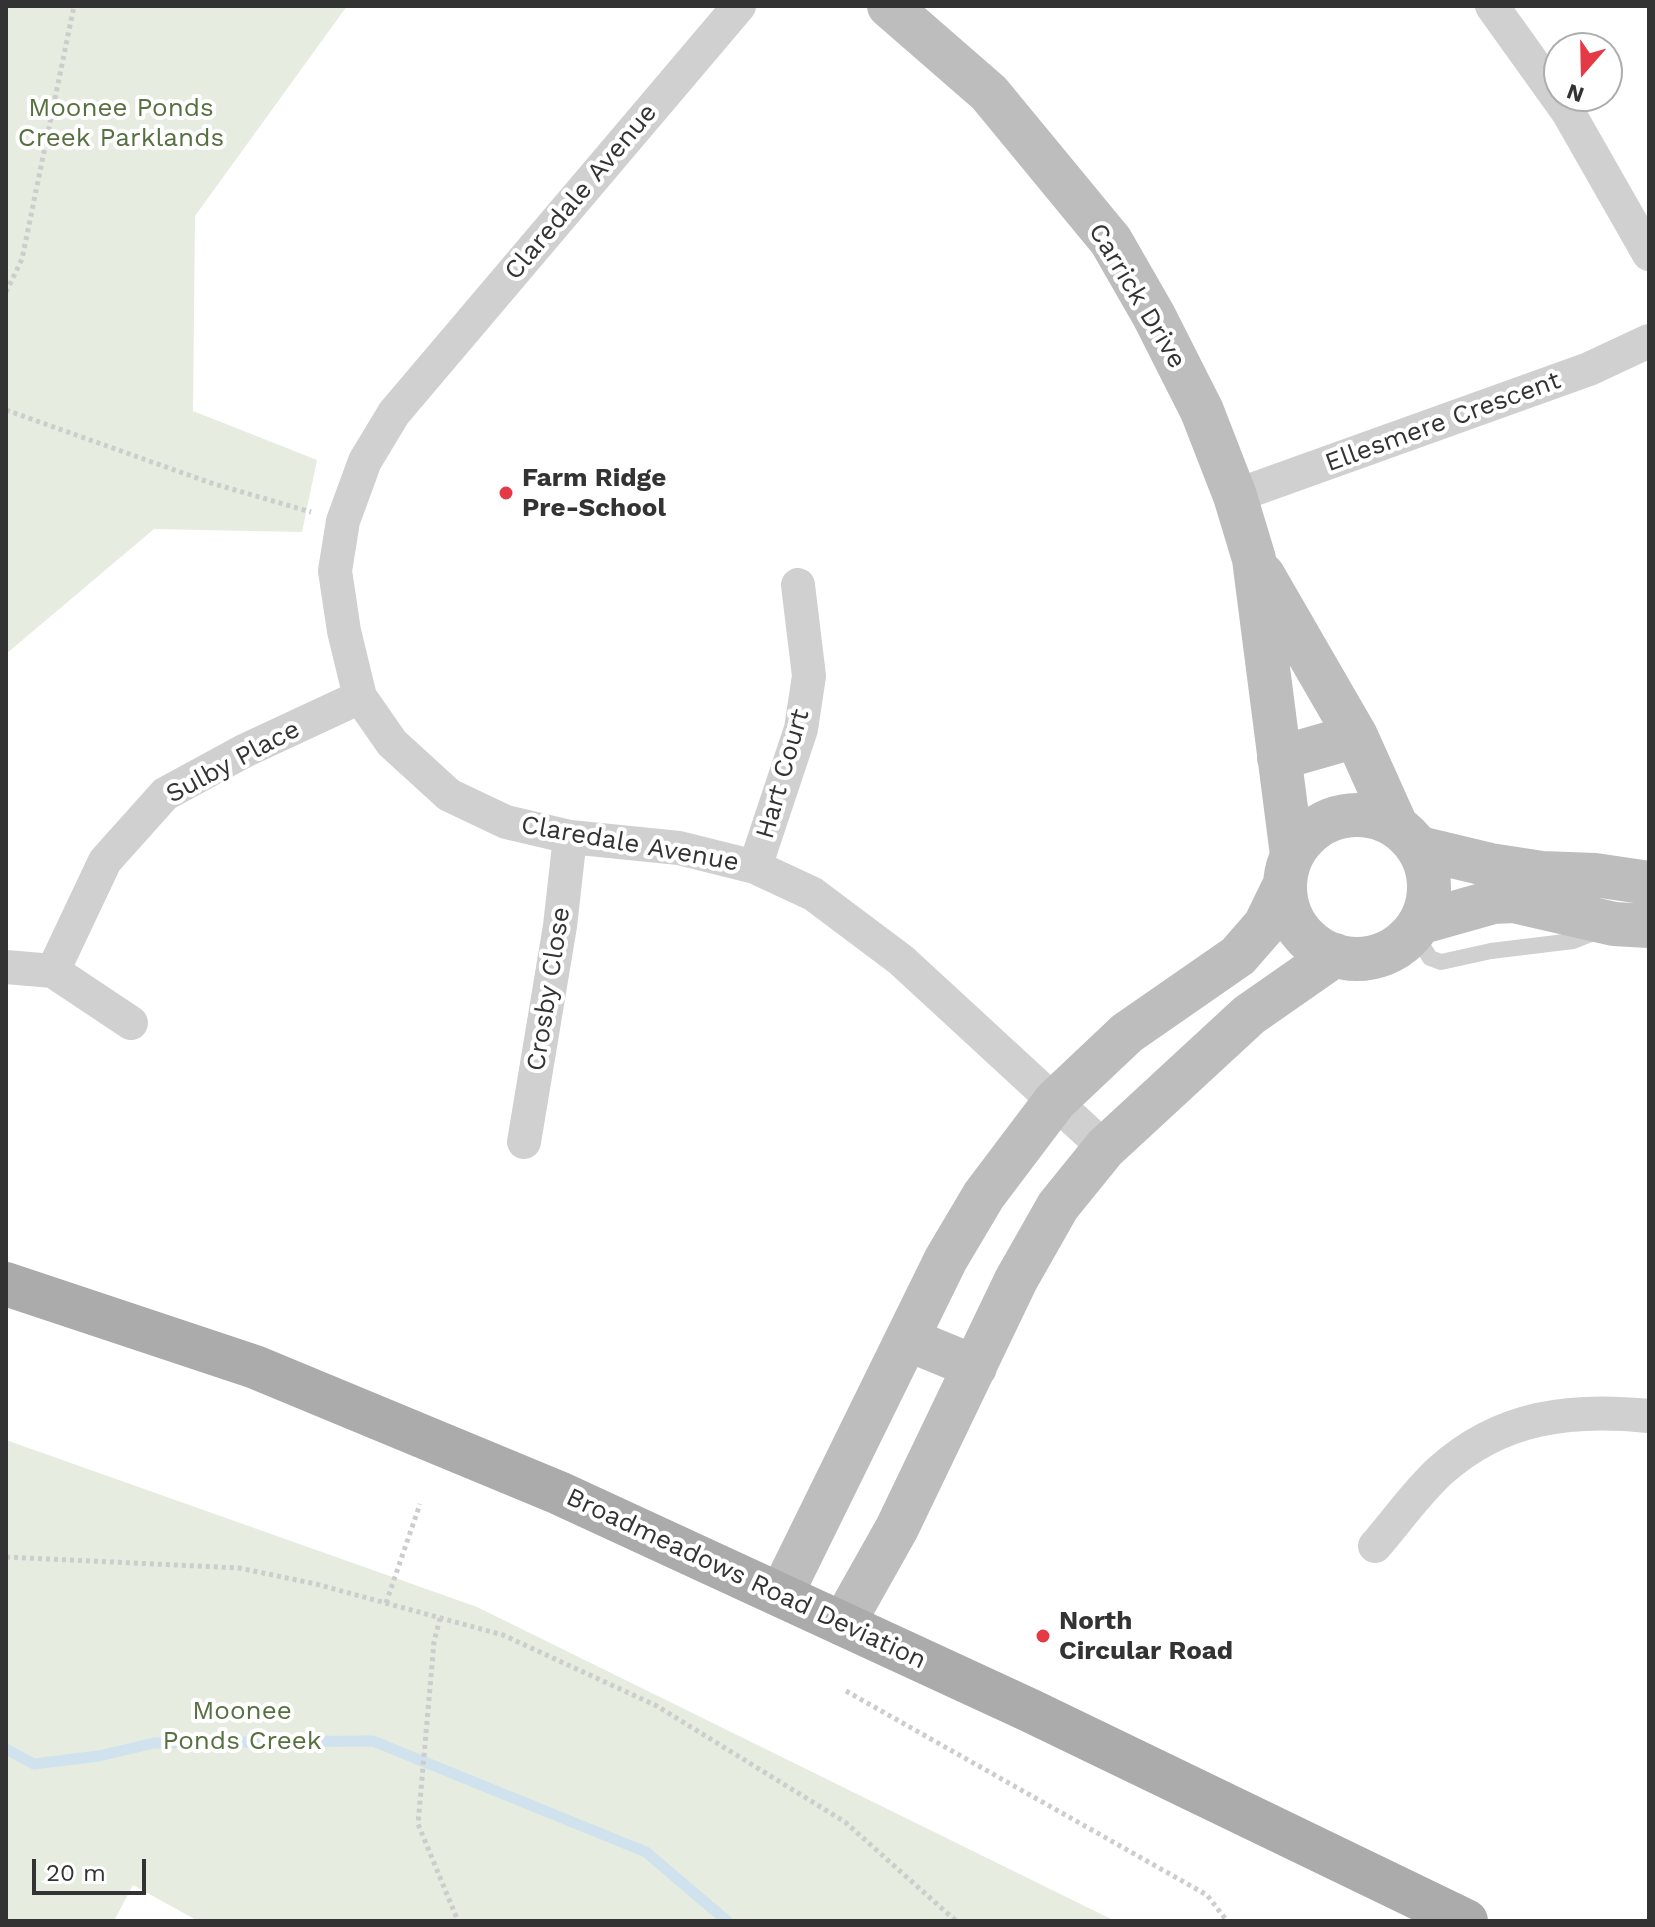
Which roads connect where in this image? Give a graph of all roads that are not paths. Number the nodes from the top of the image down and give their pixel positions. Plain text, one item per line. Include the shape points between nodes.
1 (739, 6) edge
2 (889, 6) edge
3 (1492, 6) edge
4 (1649, 254) edge
5 (1649, 341) edge
6 (1235, 496) junction
7 (1254, 559) junction
8 (798, 585) dead end
9 (360, 697) junction
10 (1356, 736) junction
11 (1279, 758) junction
12 (1407, 836) junction
13 (570, 837) junction
14 (755, 867) junction
15 (1288, 870) junction
16 (1649, 883) edge
17 (1632, 925) edge
18 (1418, 927) junction
19 (1335, 955) junction
20 (6, 967) edge
21 (53, 971) junction
22 (131, 1023) dead end
23 (1055, 1101) junction
24 (524, 1142) dead end
25 (1105, 1148) junction
26 (6, 1284) edge
27 (907, 1339) junction
28 (975, 1367) junction
29 (1649, 1416) edge
30 (1375, 1546) dead end
31 (781, 1595) junction
32 (843, 1624) junction
33 (1466, 1921) edge

1 - 9 street, Claredale Avenue via 394,413 365,461 343,521 335,571
2 - 6 street, Carrick Drive via 989,93 1111,241 1202,411
3 - 4 street via 1568,112
5 - 6 street, Ellesmere Crescent via 1589,369
6 - 7 street, Carrick Drive
7 - 10 street, Carrick Drive
7 - 11 street, Carrick Drive
8 - 14 street, Hart Court via 809,676 801,729
9 - 13 street, Claredale Avenue via 392,743 449,795 506,822
9 - 21 street, Sulby Place via 165,794 105,861
10 - 11 street
10 - 12 street, Carrick Drive
11 - 15 street, Carrick Drive via 1288,814
12 - 15 street via 1373,816 1337,818 1305,835
12 - 16 street via 1490,865
12 - 18 street via 1427,865 1430,884
13 - 14 street, Claredale Avenue via 679,848
13 - 24 street, Crosby Close
14 - 23 street, Claredale Avenue via 813,894 901,960
15 - 19 street via 1288,907 1298,928 1314,945
15 - 23 street via 1265,925 1238,956 1127,1033
17 - 18 street via 1514,901 1493,902
18 - 19 street via 1398,947 1378,956
19 - 25 street via 1249,1015
20 - 21 street
21 - 22 street
23 - 25 street, Claredale Avenue
23 - 27 street via 984,1195
25 - 28 street via 1058,1206
26 - 31 main road, Broadmeadows Road Deviation via 255,1367 559,1493
27 - 28 street
27 - 31 street
28 - 32 street via 897,1528
29 - 30 street via 1566,1414 1529,1420 1492,1437 1439,1472
31 - 32 main road, Broadmeadows Road Deviation
32 - 33 main road, Broadmeadows Road Deviation

